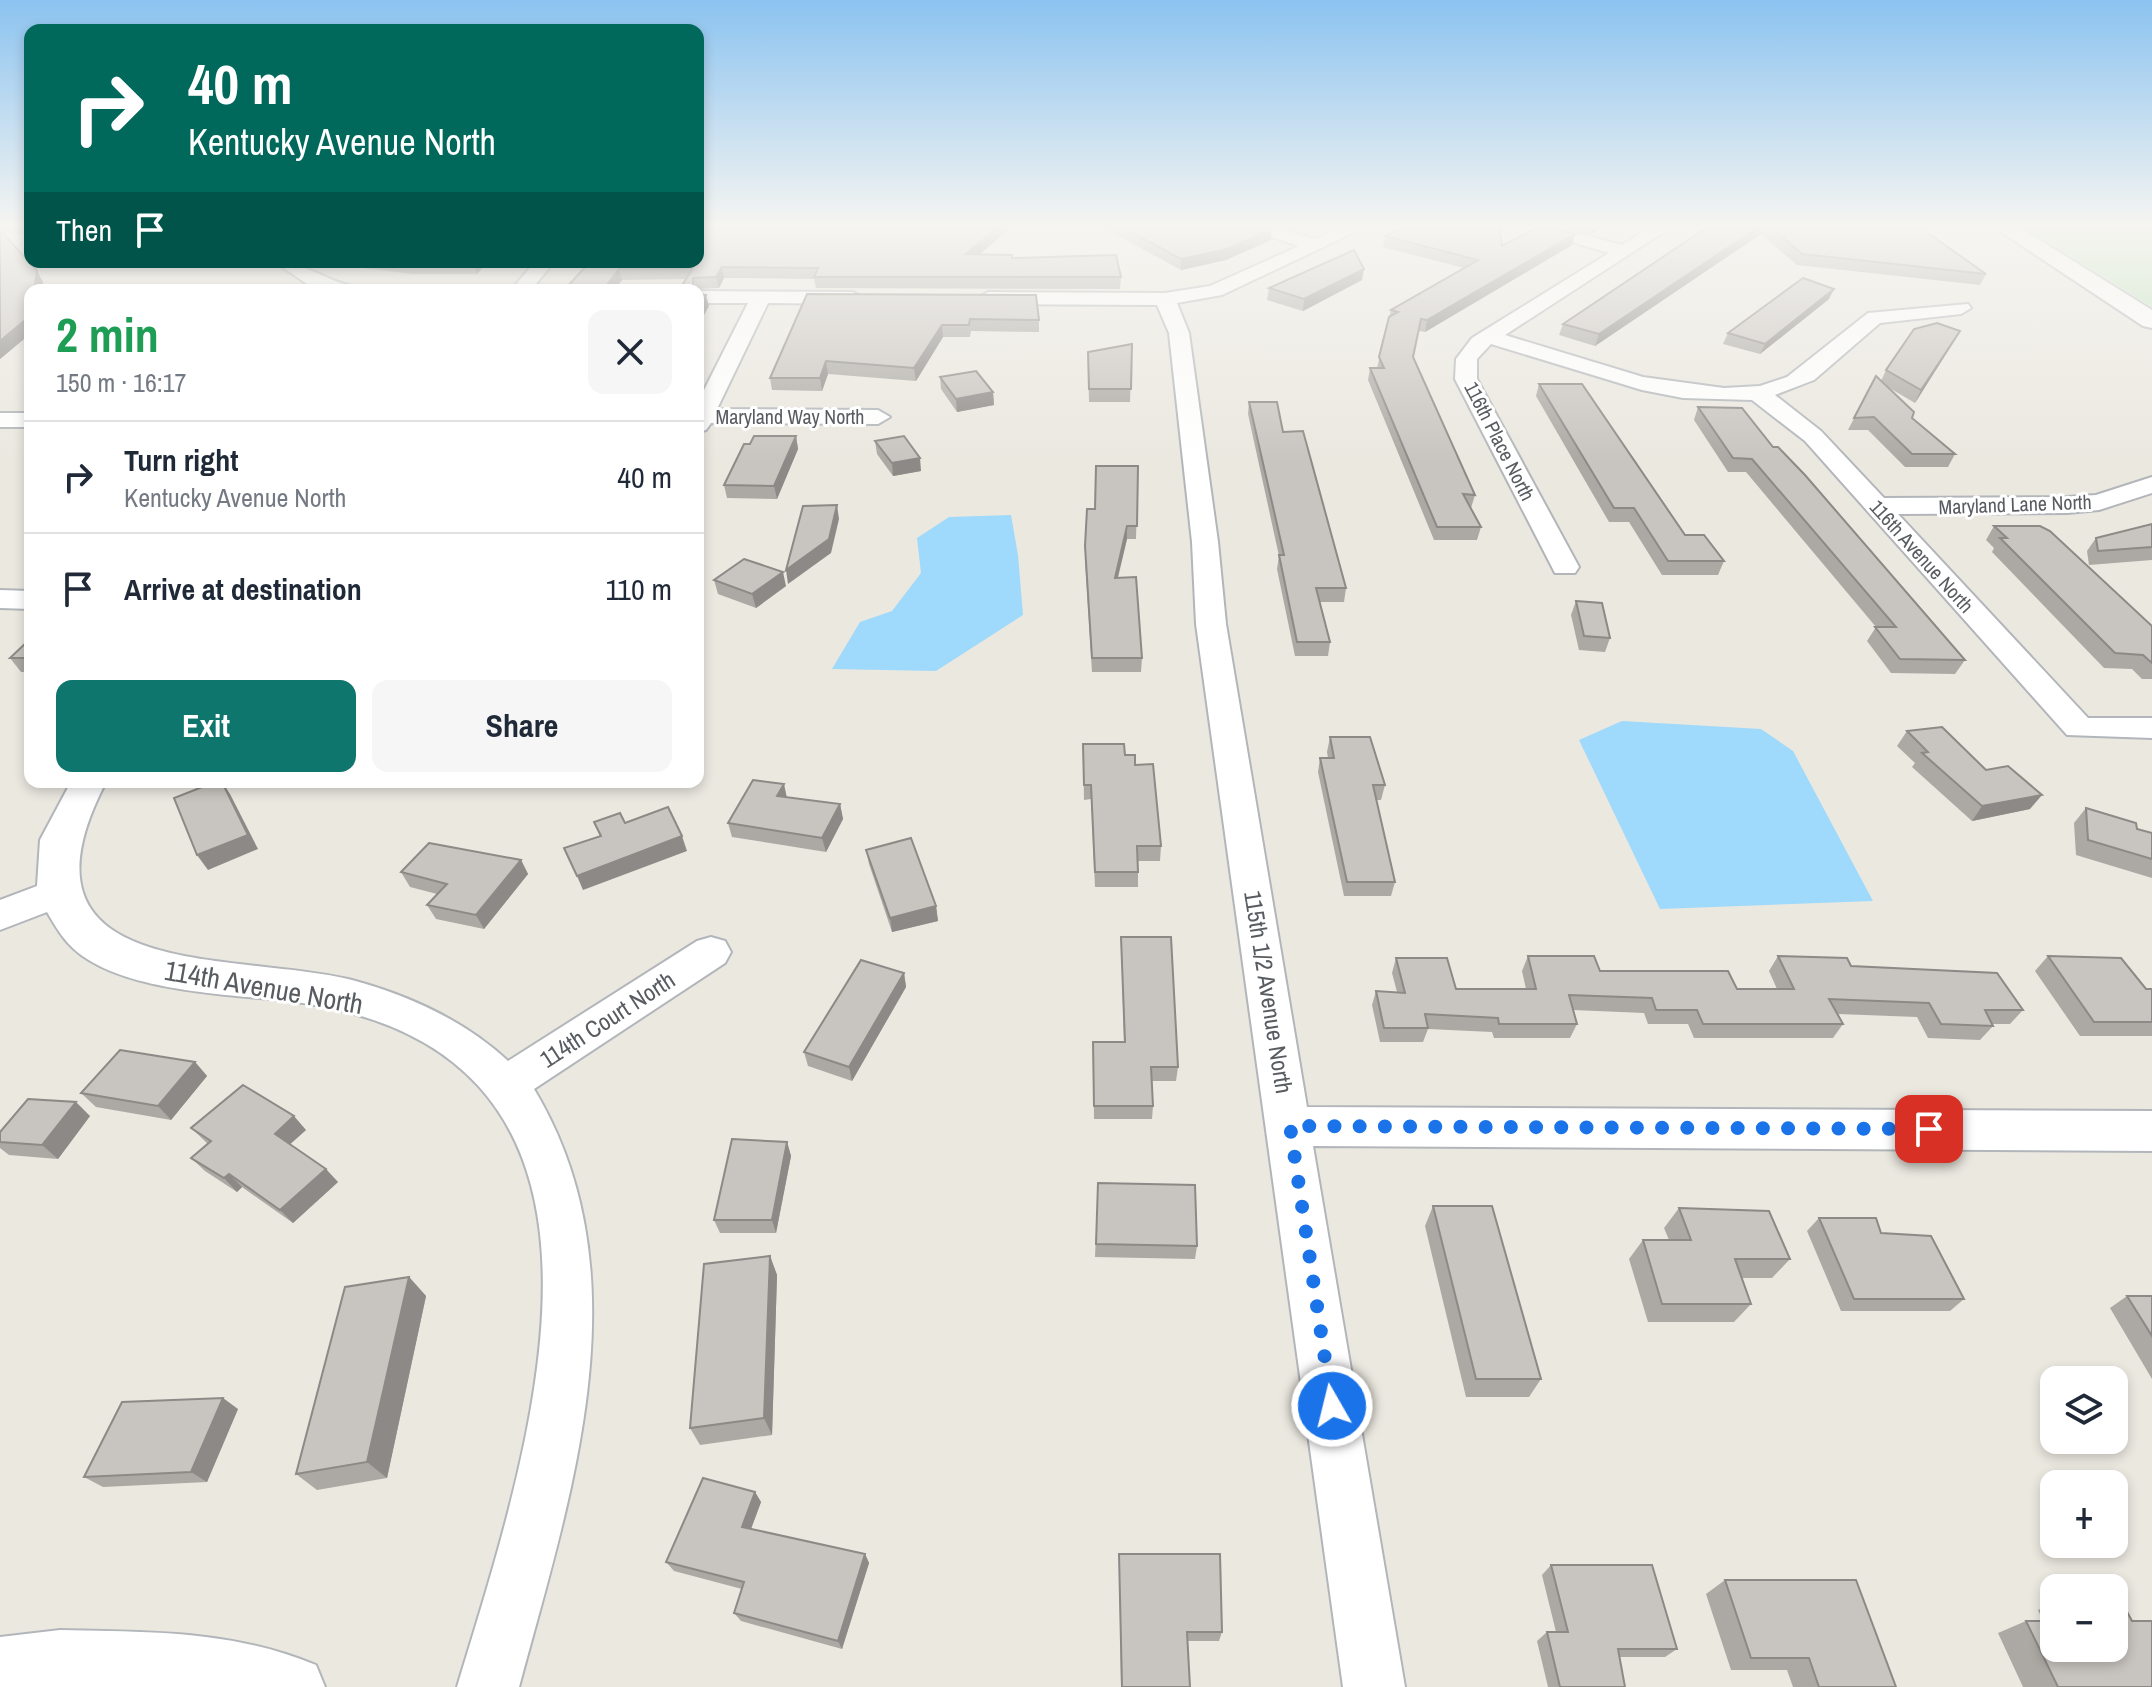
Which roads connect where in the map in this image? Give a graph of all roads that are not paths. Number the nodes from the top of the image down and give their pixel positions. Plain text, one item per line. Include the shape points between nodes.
1 (758, 303) edge
2 (1167, 303) edge
3 (1541, 303) edge
4 (2123, 303) edge
5 (1961, 308) dead end
6 (2152, 321) edge
7 (1488, 336) junction
8 (1758, 393) junction
9 (704, 412) edge
10 (878, 417) dead end
11 (0, 420) edge
12 (24, 420) edge
13 (704, 420) edge
14 (2152, 485) edge
15 (1876, 506) junction
16 (1565, 567) dead end
17 (0, 599) edge
18 (24, 600) edge
19 (2152, 728) edge
20 (86, 788) edge
21 (56, 893) junction
22 (0, 916) edge
23 (711, 952) dead end
24 (504, 1086) junction
25 (1290, 1126) junction
26 (2152, 1131) edge
27 (0, 1667) edge
28 (294, 1687) edge
29 (488, 1687) edge
30 (1374, 1687) edge

1 - 9 street
2 - 25 street, 115th 1/2 Avenue North via 1179,333 1211,624
3 - 7 street, 116th Place North
4 - 6 street
5 - 8 street via 1875,317 1808,374
7 - 8 street via 1648,385
7 - 16 street, 116th Place North via 1468,352 1463,365 1466,379
8 - 15 street, 116th Avenue North via 1813,436
10 - 13 street, Maryland Way North
11 - 12 street
14 - 15 street, Maryland Lane North via 2099,502 2067,505
15 - 19 street, 116th Avenue North via 2079,728
17 - 18 street
20 - 21 street, 114th Avenue North via 56,840 51,868
21 - 22 street
21 - 24 street, 114th Avenue North via 69,923 98,948 138,966 351,996 423,1023 474,1055
23 - 24 street, 114th Court North
24 - 29 street, 114th Avenue North via 533,1126 553,1185 570,1272 564,1381 539,1504
25 - 26 street
25 - 30 street, 115th 1/2 Avenue North
27 - 28 street via 60,1660 201,1664

